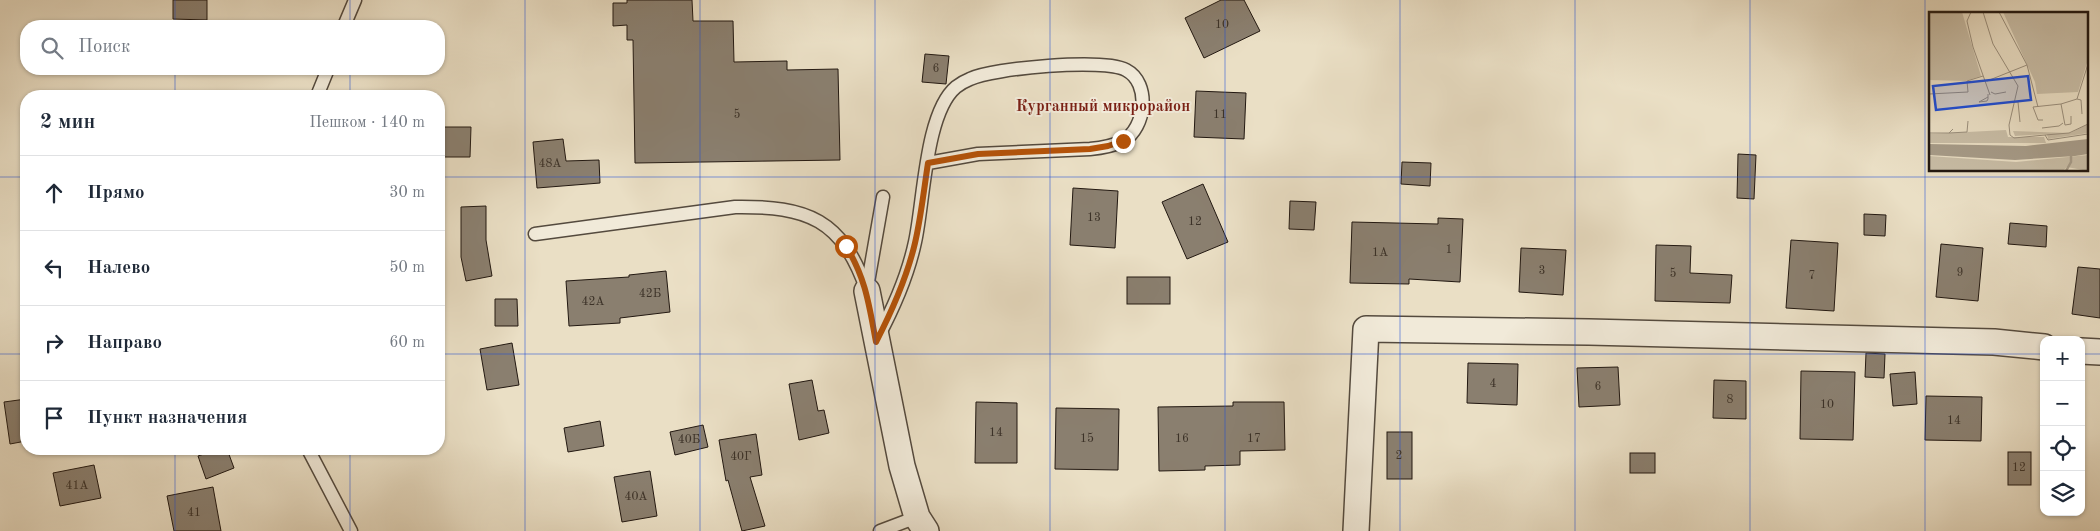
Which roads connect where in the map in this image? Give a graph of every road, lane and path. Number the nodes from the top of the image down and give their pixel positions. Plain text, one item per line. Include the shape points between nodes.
1 (354, 0) edge
2 (346, 20) edge
3 (326, 75) edge
4 (319, 90) edge
5 (928, 163) junction
6 (883, 197) dead end
7 (535, 234) dead end
8 (866, 291) junction
9 (876, 342) junction
10 (2040, 347) edge
11 (2085, 351) edge
12 (2100, 352) edge
13 (311, 455) edge
14 (921, 524) edge
15 (351, 531) edge
16 (880, 531) edge
17 (1356, 531) edge

1 - 2 lane
3 - 4 lane
5 - 5 lane via 978,154 1090,149 1123,141 1134,132 1142,108 1140,85 1127,70 1103,65 1014,69 980,75 956,87 944,104 937,119
5 - 9 lane via 909,266
6 - 8 lane
7 - 8 lane via 735,207 773,208 812,217 832,230 858,265
8 - 9 street
9 - 14 street via 902,466
10 - 17 street via 1994,342 1366,329
11 - 12 street
13 - 15 lane
14 - 16 lane

